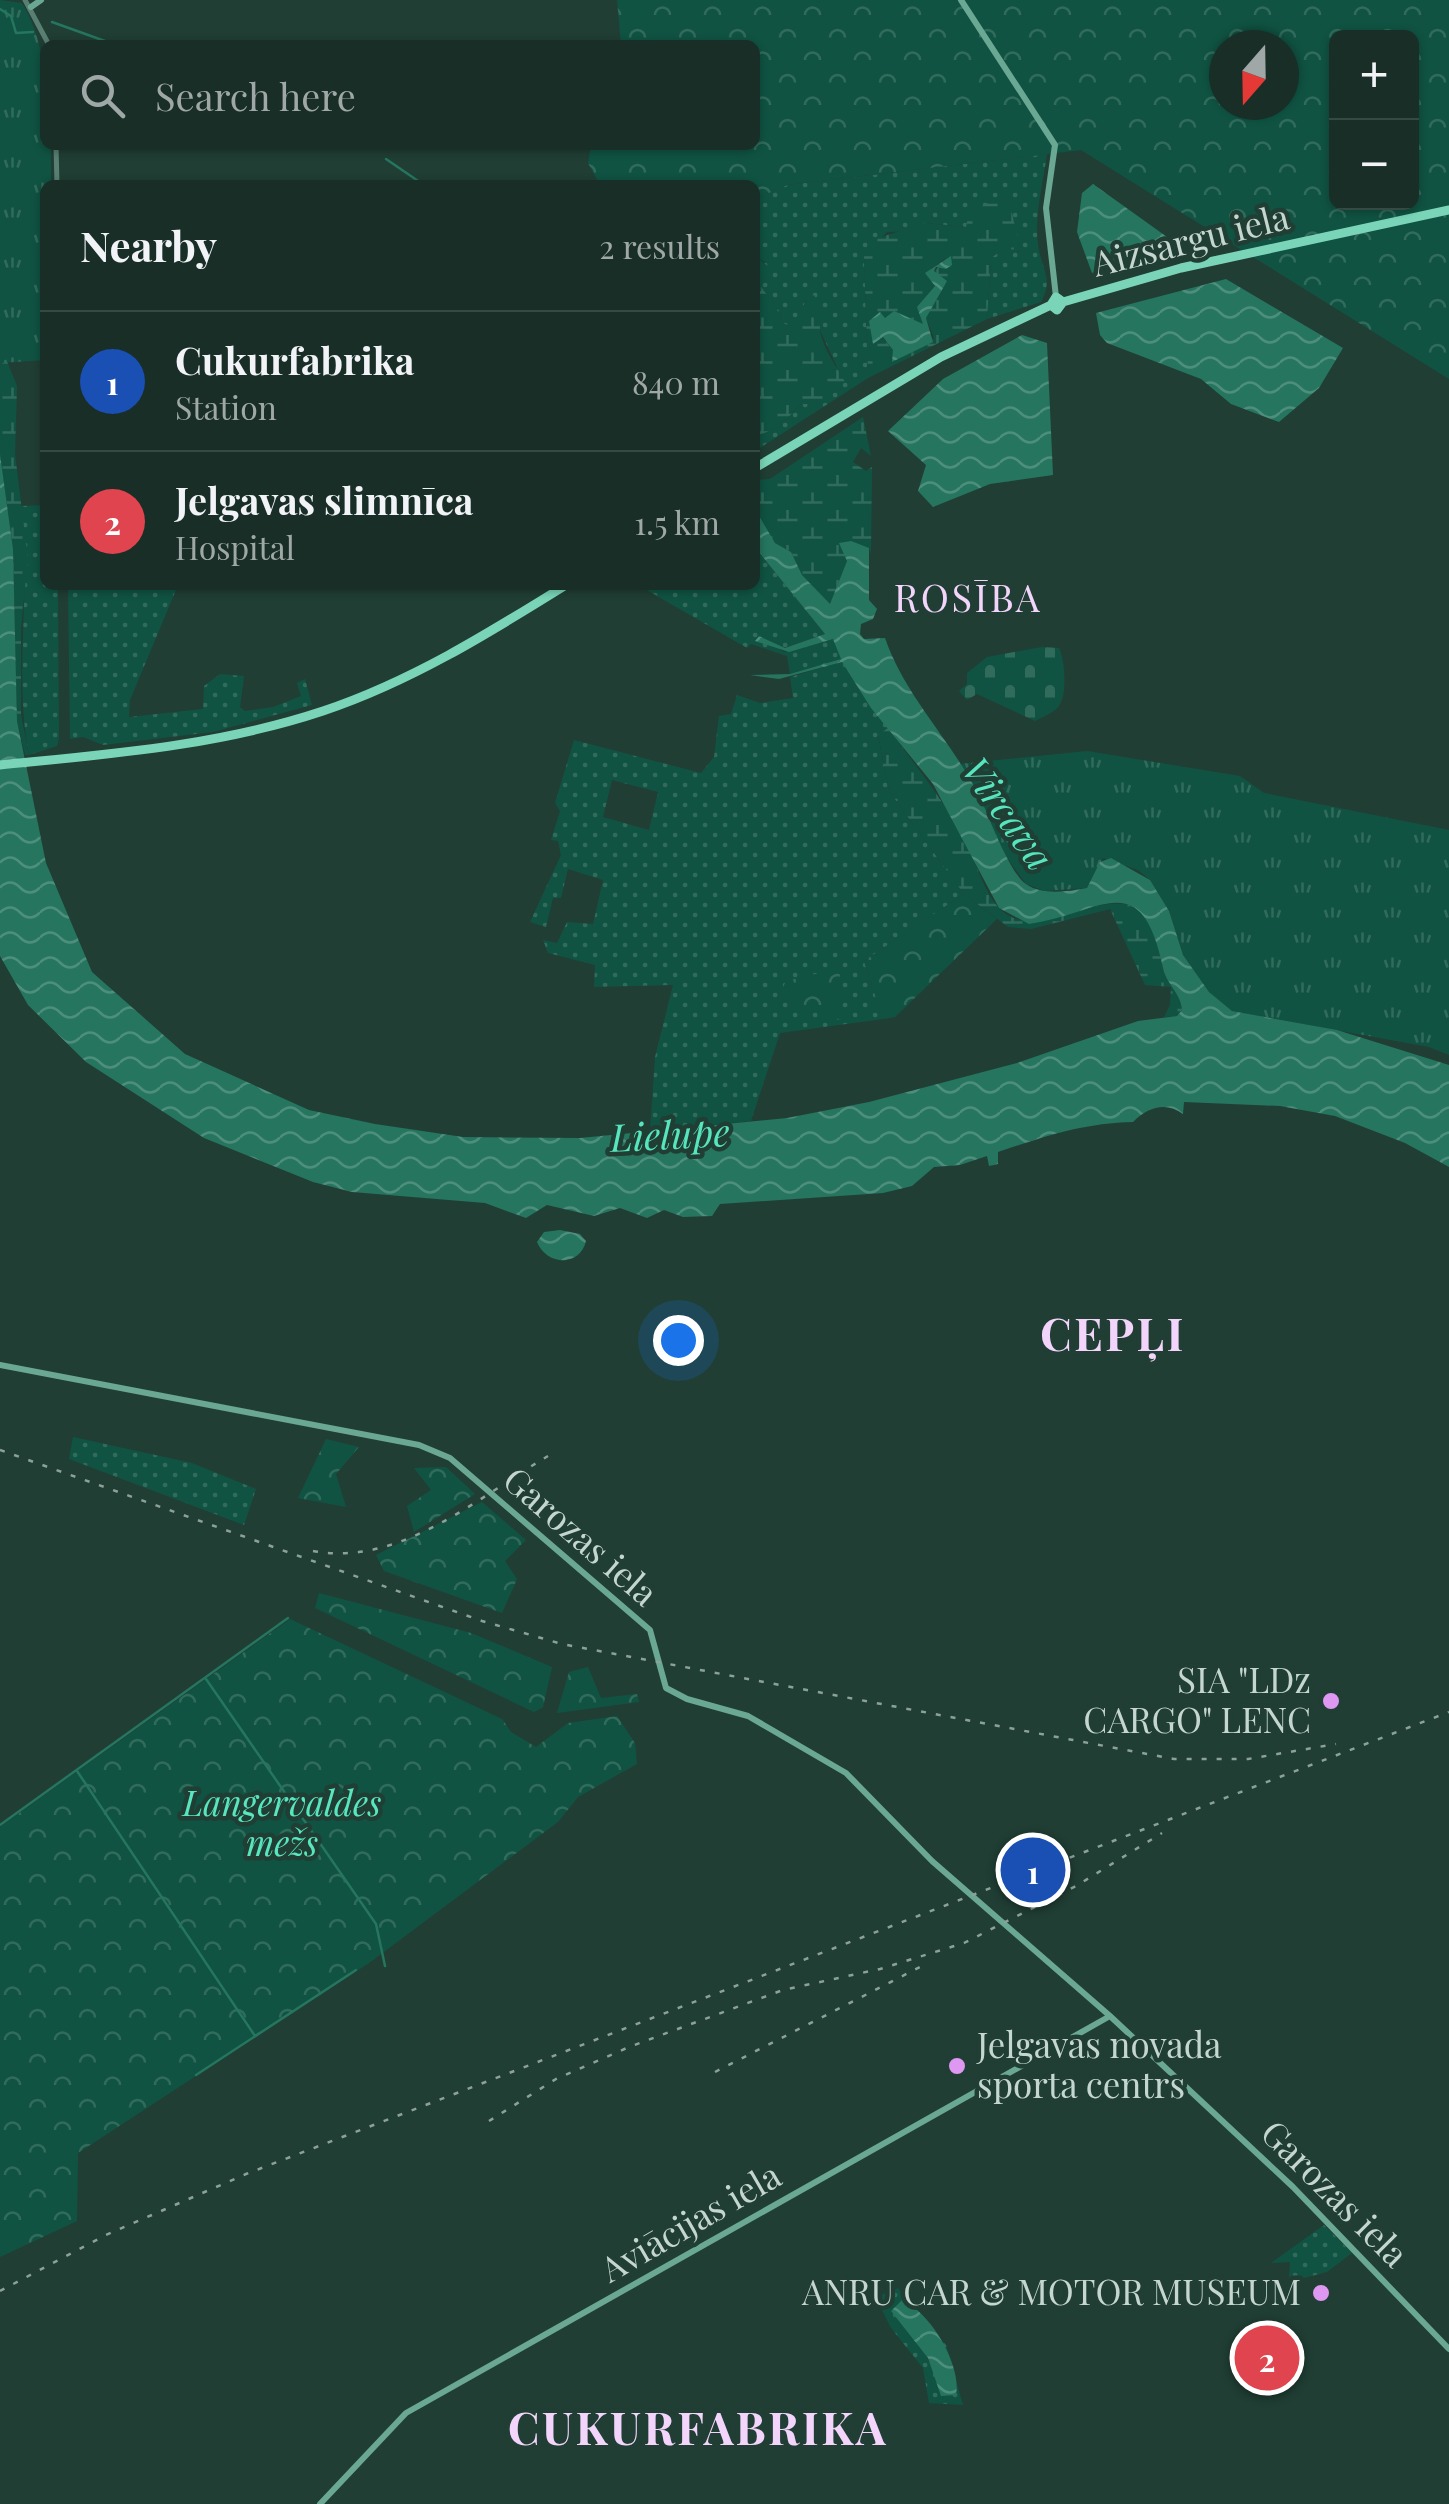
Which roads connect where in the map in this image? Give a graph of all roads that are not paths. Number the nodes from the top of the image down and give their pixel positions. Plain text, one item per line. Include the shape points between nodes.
1 (25, 0) edge
2 (42, 0) edge
3 (961, 0) edge
4 (32, 7) junction
5 (47, 40) edge
6 (56, 150) edge
7 (58, 180) edge
8 (1449, 210) edge
9 (1057, 301) junction
10 (760, 465) edge
11 (557, 590) edge
12 (0, 765) edge
13 (0, 1365) edge
14 (1110, 2016) junction
15 (1449, 2348) edge
16 (320, 2504) edge

1 - 4 street
2 - 4 main road
3 - 9 main road via 1055,145 1046,208
4 - 5 street
6 - 7 street
8 - 9 highway, Aizsargu iela
9 - 10 highway, Aizsargu iela via 941,357
11 - 12 highway via 416,672 323,711 212,739
13 - 14 main road, Garozas iela via 443,1454 650,1630 670,1692 748,1716 846,1773 932,1860
14 - 15 main road, Garozas iela via 1334,2226
14 - 16 main road, Aviācijas iela via 406,2413

